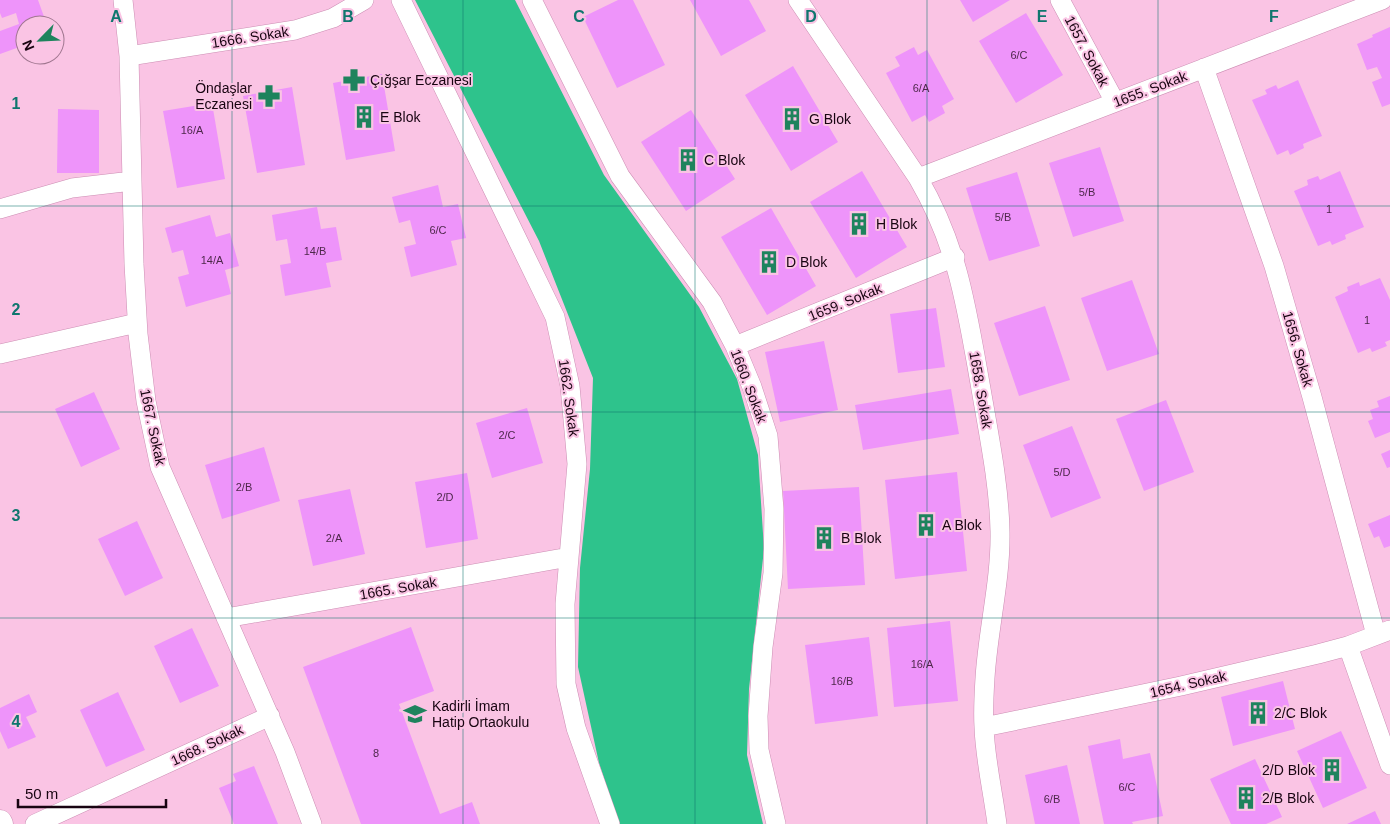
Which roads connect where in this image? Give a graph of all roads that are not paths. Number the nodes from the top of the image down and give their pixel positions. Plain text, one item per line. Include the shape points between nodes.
1 (123, 0) edge
2 (364, 0) edge
3 (401, 0) edge
4 (532, 0) edge
5 (798, 0) edge
6 (1060, 0) edge
7 (1382, 0) edge
8 (130, 56) junction
9 (1204, 68) junction
10 (1115, 102) junction
11 (918, 178) junction
12 (132, 181) junction
13 (0, 209) edge
14 (955, 257) junction
15 (138, 323) junction
16 (735, 346) junction
17 (0, 354) edge
18 (569, 557) junction
19 (226, 618) junction
20 (1383, 633) edge
21 (1348, 646) junction
22 (270, 716) junction
23 (984, 727) junction
24 (1390, 765) edge
25 (35, 824) edge
26 (312, 824) edge
27 (610, 824) edge
28 (776, 824) edge
29 (997, 824) edge

1 - 8 street, 1667. Sokak
2 - 8 street, 1666. Sokak via 333,18 295,30
3 - 18 street, 1662. Sokak via 555,317 570,386 577,464
4 - 16 street, 1660. Sokak via 620,176 712,302
5 - 11 street, 1658. Sokak
6 - 10 street, 1657. Sokak
7 - 9 street, 1655. Sokak
8 - 12 street, 1667. Sokak
9 - 10 street, 1655. Sokak
9 - 20 street, 1656. Sokak via 1274,266
10 - 11 street, 1655. Sokak
11 - 14 street, 1658. Sokak
12 - 13 street via 72,188
12 - 15 street, 1667. Sokak
14 - 16 street, 1659. Sokak
14 - 23 street, 1658. Sokak via 984,404 1000,532 985,677
15 - 17 street
15 - 19 street, 1667. Sokak via 146,401 160,467
16 - 28 street, 1660. Sokak via 768,436 774,500 773,572 763,647 758,750
18 - 19 street, 1665. Sokak
18 - 27 street, 1662. Sokak via 565,604 566,684 576,728
19 - 22 street, 1667. Sokak
20 - 21 street, 1654. Sokak
21 - 23 street, 1654. Sokak via 1181,686
21 - 24 street
22 - 25 street, 1668. Sokak
22 - 26 street, 1667. Sokak
23 - 29 street, 1658. Sokak

